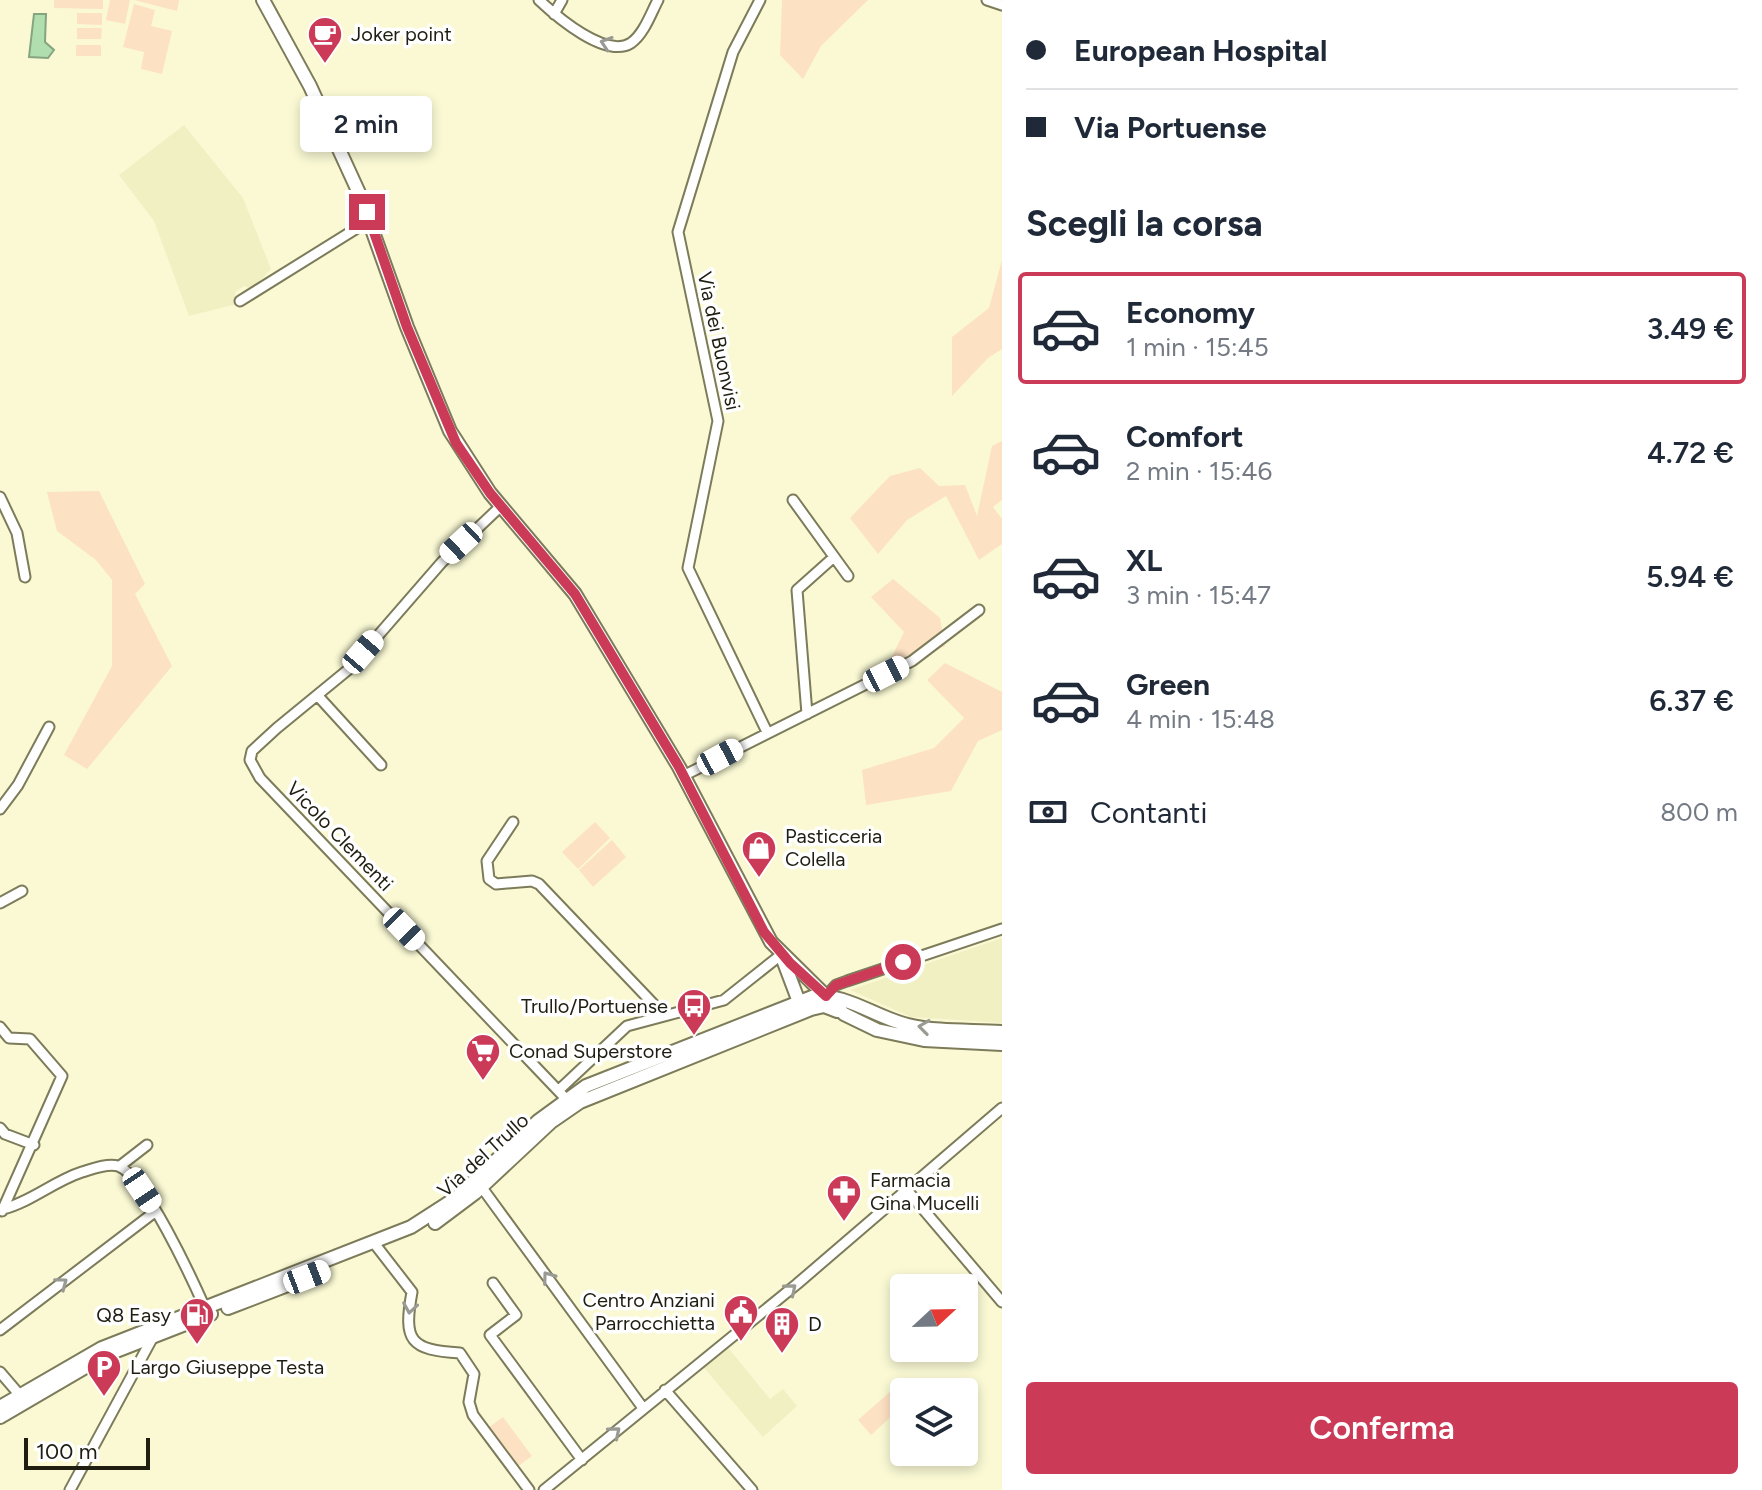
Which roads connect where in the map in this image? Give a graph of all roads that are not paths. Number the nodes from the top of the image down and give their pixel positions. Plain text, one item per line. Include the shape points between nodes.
1 (263, 0) edge
2 (539, 0) edge
3 (562, 0) edge
4 (658, 0) edge
5 (760, 0) edge
6 (987, 0) edge
7 (1002, 5) edge
8 (554, 14) junction
9 (370, 220) junction
10 (240, 301) dead end
11 (0, 497) edge
12 (793, 500) dead end
13 (501, 506) junction
14 (834, 557) junction
15 (848, 576) dead end
16 (25, 577) dead end
17 (979, 610) dead end
18 (318, 696) junction
19 (807, 714) junction
20 (49, 727) dead end
21 (767, 732) junction
22 (381, 765) dead end
23 (683, 776) junction
24 (0, 809) edge
25 (513, 822) dead end
26 (22, 891) dead end
27 (0, 903) edge
28 (1002, 929) edge
29 (782, 954) junction
30 (826, 996) junction
31 (805, 1005) junction
32 (663, 1014) junction
33 (844, 1014) junction
34 (0, 1027) edge
35 (1002, 1032) edge
36 (1002, 1044) edge
37 (672, 1057) junction
38 (579, 1071) junction
39 (592, 1083) junction
40 (567, 1098) junction
41 (1002, 1108) edge
42 (0, 1128) edge
43 (34, 1145) junction
44 (147, 1145) dead end
45 (120, 1166) junction
46 (479, 1184) junction
47 (906, 1189) junction
48 (156, 1211) junction
49 (2, 1212) edge
50 (377, 1246) junction
51 (493, 1283) dead end
52 (268, 1288) junction
53 (1002, 1302) edge
54 (205, 1308) junction
55 (0, 1330) edge
56 (156, 1331) junction
57 (0, 1372) edge
58 (665, 1390) junction
59 (23, 1398) junction
60 (0, 1407) edge
61 (643, 1408) junction
62 (0, 1417) edge
63 (582, 1460) junction
64 (527, 1489) edge
65 (548, 1489) edge
66 (70, 1490) edge
67 (752, 1490) edge

1 - 9 main road via 310,86
2 - 8 street
3 - 8 street
4 -> 8 street via 639,35 621,47 607,46
5 - 21 street, Via dei Buonvisi via 733,52 678,232 718,421 688,568
6 - 7 street
9 - 10 street
9 - 13 main road via 440,410 467,461
11 - 16 street via 17,533
12 - 14 street
13 - 18 street, Vicolo Clementi
13 - 23 main road via 575,594
14 - 15 street
14 - 19 street via 797,590
17 - 19 street via 912,661
18 - 22 street
18 - 40 street, Vicolo Clementi via 252,751 254,770
19 - 21 street
20 - 24 street
21 - 23 street
23 - 29 main road via 760,924
25 - 32 street via 487,861 489,879 504,885 537,883
26 - 27 street
28 - 30 street via 836,985
29 - 30 main road
29 - 31 main road
29 - 32 street, Via del Trullo via 724,1000
30 - 31 main road, Via del Trullo
30 - 33 main road
35 -> 30 main road via 912,1026
31 - 33 main road, Via del Trullo
31 - 37 main road, Via del Trullo
32 - 38 street, Via del Trullo via 623,1028
33 - 36 main road via 902,1037
34 - 43 street via 9,1038 28,1037 62,1076
37 - 39 main road, Via del Trullo
37 - 40 main road, Via del Trullo via 607,1088
38 - 39 street
38 - 40 street, Via del Trullo
39 - 40 main road, Via del Trullo
40 - 46 main road, Via del Trullo
41 - 47 street
42 - 43 street
43 - 49 street
44 - 45 street
45 - 48 street
45 - 49 street via 78,1173
46 - 50 main road, Via del Trullo
61 -> 46 street
47 - 53 street
58 -> 47 street
48 - 54 street
55 -> 48 street
50 - 52 main road, Via del Trullo
50 -> 64 street via 412,1292 407,1322 411,1338 426,1351 460,1353 474,1374 469,1402 473,1415
51 - 63 street via 516,1315 490,1335
52 - 54 main road, Via del Trullo
52 - 56 main road, Via del Trullo
54 - 56 main road, Via del Trullo
56 - 59 main road, Via del Trullo via 92,1358
56 - 66 street
57 - 59 street
58 - 61 street
58 - 67 street
59 - 60 main road, Via del Trullo
59 - 62 main road, Via del Trullo
63 -> 61 street
63 - 65 street

